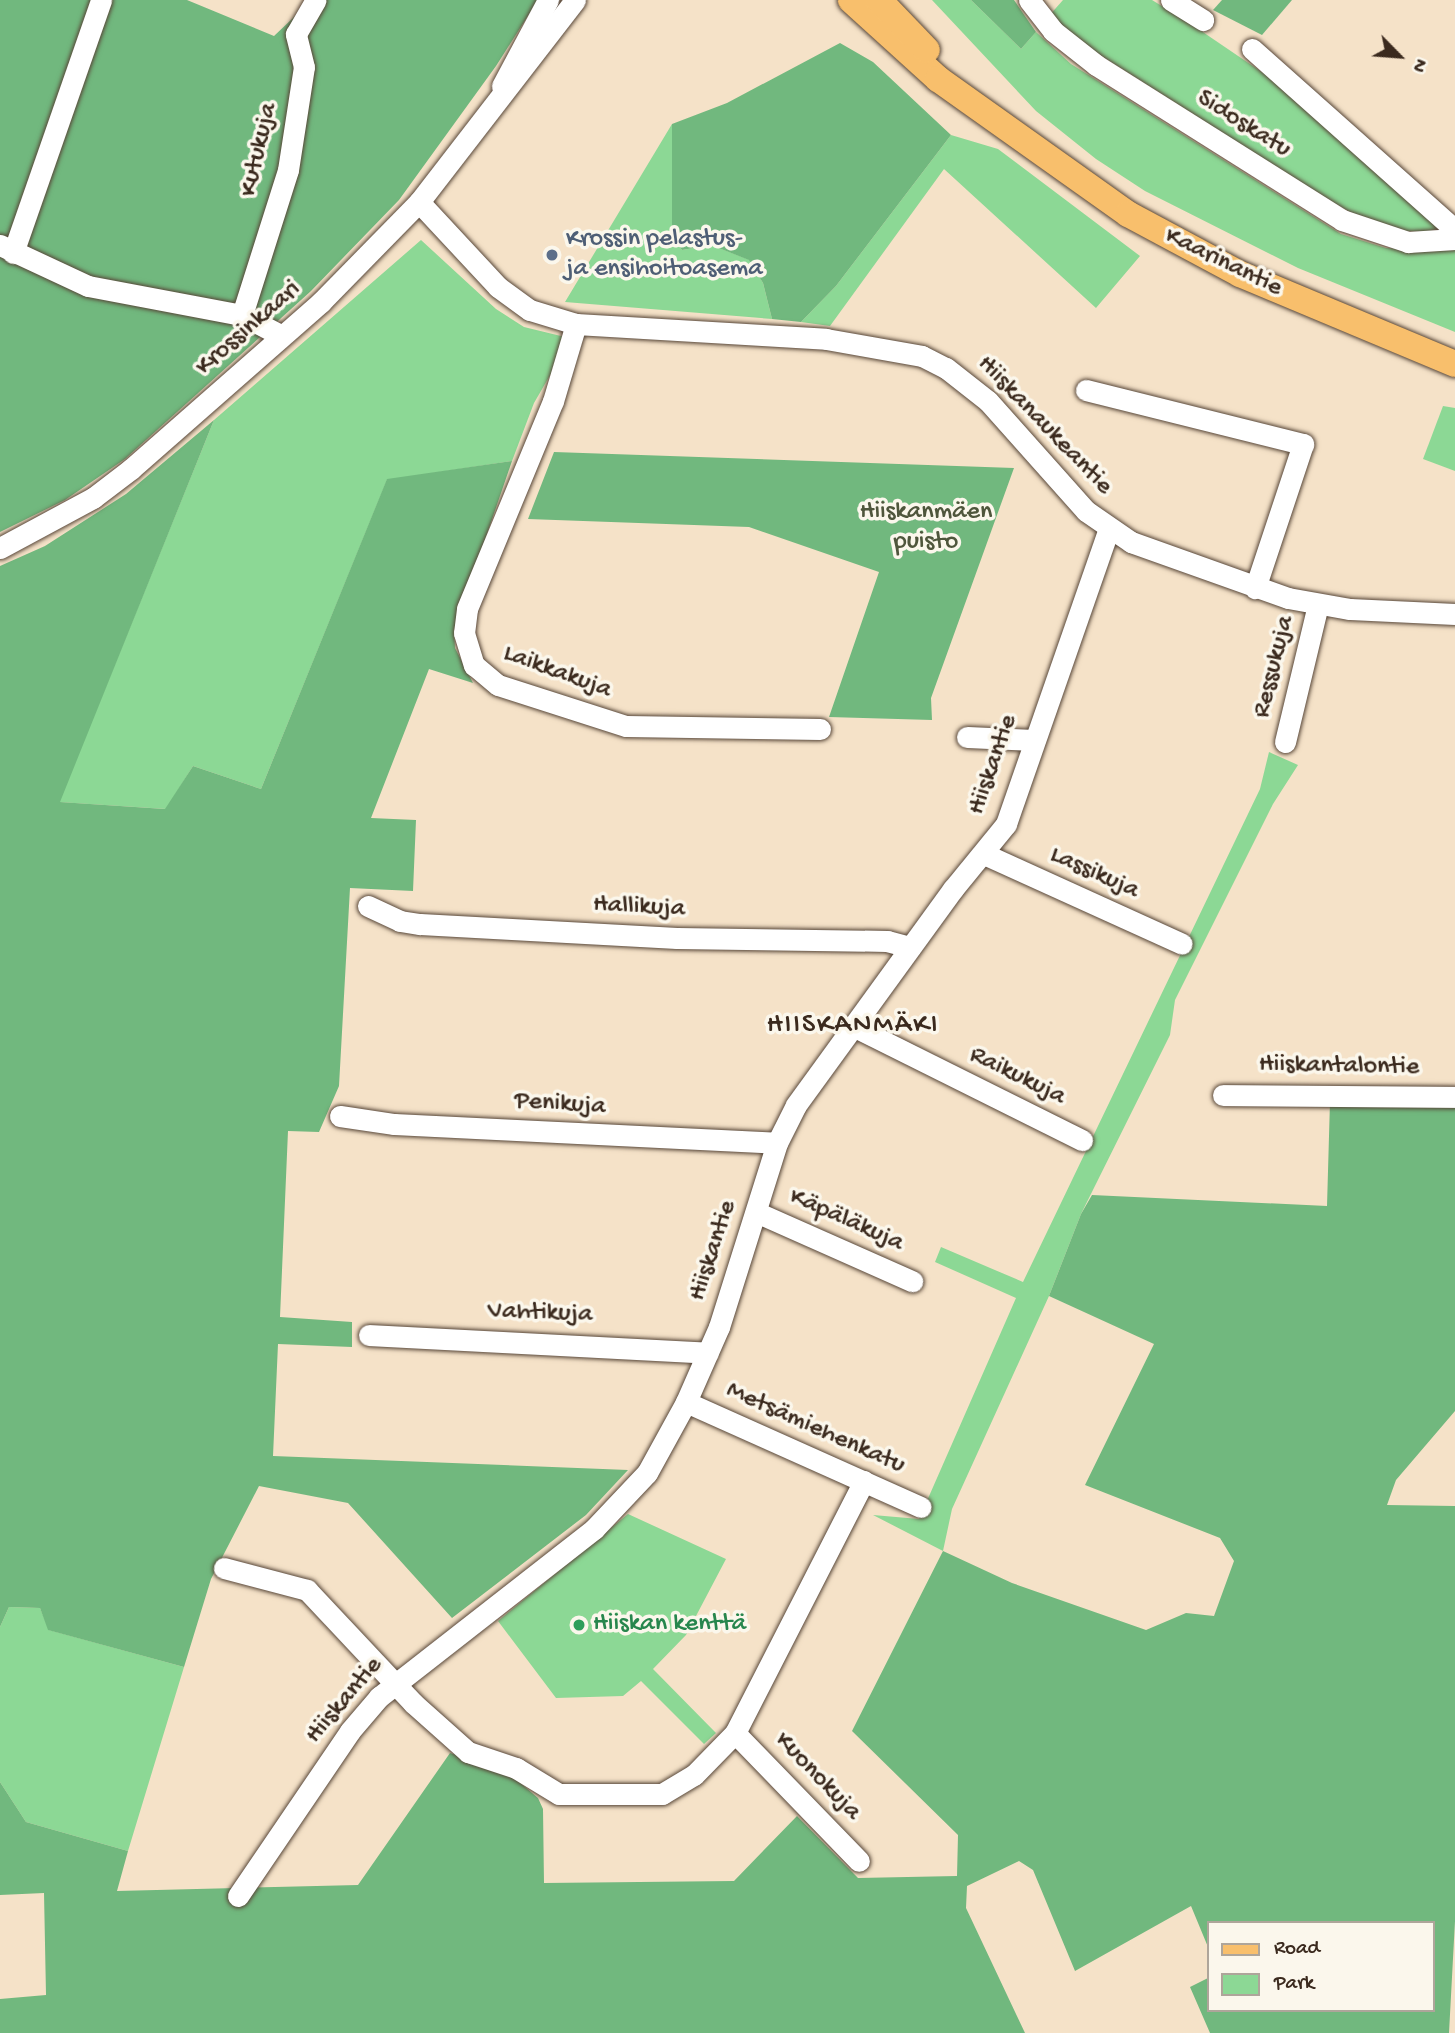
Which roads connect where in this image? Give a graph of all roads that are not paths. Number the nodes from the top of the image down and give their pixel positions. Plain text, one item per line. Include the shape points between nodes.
1 (101, 0) edge
2 (316, 0) edge
3 (548, 0) edge
4 (575, 0) edge
5 (851, 0) edge
6 (879, 0) edge
7 (1029, 0) edge
8 (1171, 0) edge
9 (1203, 20) dead end
10 (1252, 49) dead end
11 (493, 104) junction
12 (1007, 130) junction
13 (419, 202) junction
14 (1455, 230) edge
15 (1455, 239) edge
16 (7, 249) edge
17 (242, 315) junction
18 (576, 324) junction
19 (282, 336) junction
20 (1455, 364) edge
21 (1086, 390) dead end
22 (1109, 529) junction
23 (0, 548) edge
24 (1255, 588) junction
25 (1318, 605) junction
26 (1455, 614) edge
27 (820, 729) dead end
28 (967, 737) dead end
29 (1034, 740) junction
30 (1286, 742) dead end
31 (984, 854) junction
32 (368, 906) dead end
33 (1182, 944) dead end
34 (910, 947) junction
35 (853, 1026) junction
36 (1223, 1095) dead end
37 (1455, 1097) edge
38 (340, 1116) dead end
39 (1082, 1140) dead end
40 (777, 1143) junction
41 (756, 1212) junction
42 (912, 1281) dead end
43 (369, 1335) dead end
44 (708, 1353) junction
45 (686, 1402) junction
46 (864, 1481) junction
47 (921, 1507) dead end
48 (224, 1568) dead end
49 (394, 1683) junction
50 (735, 1733) junction
51 (859, 1861) dead end
52 (239, 1896) dead end

1 - 16 street
2 - 17 street, Kutukuja via 296,34 304,67 288,170
3 - 11 street, Krossinkaari
4 - 11 street, Krossinkaari via 528,67
5 - 12 main road, Kaarinantie via 938,79
6 - 12 main road, Kaarinantie
7 - 15 street, Sidoskatu via 1053,31 1084,57 1332,214 1408,242
8 - 9 street
10 - 14 street
11 - 13 street, Krossinkaari
12 - 20 main road, Kaarinantie via 1174,240 1348,322
13 - 18 street, Hiiskanaukeantie via 514,300
13 - 19 street, Krossinkaari
16 - 17 street via 55,274 121,295
17 - 19 street
18 - 22 street, Hiiskanaukeantie via 825,339 922,356 946,368 988,401 1067,492
18 - 27 street, Laikkakuja via 553,401 467,609 464,633 474,666 498,685 625,726
19 - 23 street, Krossinkaari via 93,498
21 - 24 street via 1303,444
22 - 24 street, Hiiskanaukeantie
22 - 29 street, Hiiskantie
24 - 25 street, Hiiskanaukeantie
25 - 26 street, Hiiskanaukeantie
25 - 30 street, Ressukuja
28 - 29 street
29 - 31 street, Hiiskantie via 1014,807
31 - 33 street, Lassikuja
31 - 34 street, Hiiskantie
32 - 34 street, Hallikuja via 400,921 420,924 677,938 887,941
34 - 35 street, Hiiskantie
35 - 39 street, Raikukuja
35 - 40 street, Hiiskantie via 802,1097
36 - 37 street, Hiiskantalontie
38 - 40 street, Penikuja via 394,1124
40 - 41 street, Hiiskantie
41 - 42 street, Käpäläkuja
41 - 44 street, Hiiskantie
43 - 44 street, Vahtikuja
44 - 45 street, Hiiskantie
45 - 46 street, Metsämiehenkatu
45 - 49 street, Hiiskantie via 647,1473 614,1512
46 - 47 street, Metsämiehenkatu
46 - 50 street
48 - 49 street via 307,1590
49 - 50 street via 468,1752 516,1768 549,1791 569,1796 651,1795 673,1790
49 - 52 street, Hiiskantie via 350,1731
50 - 51 street, Kuonokuja

